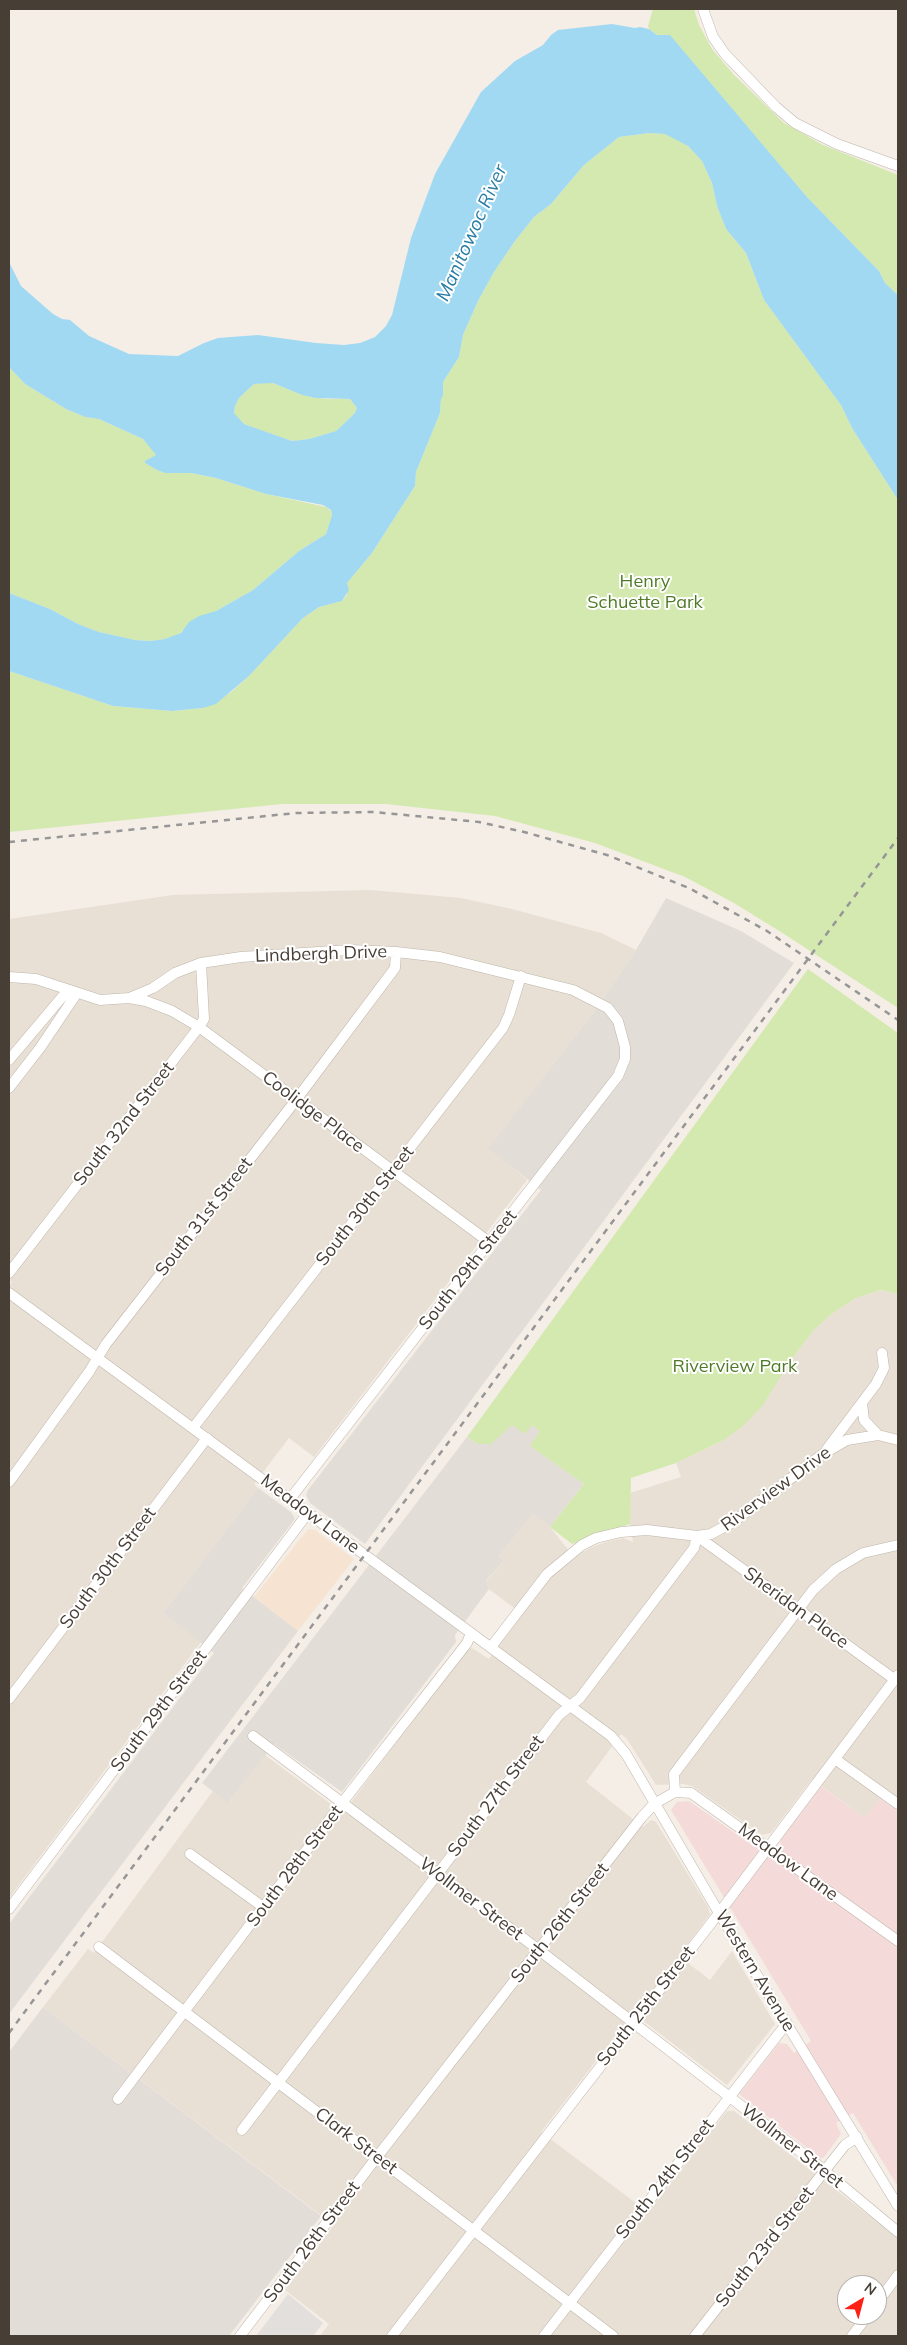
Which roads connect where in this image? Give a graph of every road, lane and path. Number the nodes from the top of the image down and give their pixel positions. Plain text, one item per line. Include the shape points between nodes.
1 (703, 9) edge
2 (898, 166) edge
3 (396, 952) junction
4 (201, 963) junction
5 (520, 976) junction
6 (9, 977) edge
7 (72, 992) junction
8 (129, 998) junction
9 (199, 1027) junction
10 (623, 1033) joint
11 (9, 1060) edge
12 (9, 1088) edge
13 (296, 1100) junction
14 (392, 1172) junction
15 (489, 1242) junction
16 (9, 1273) edge
17 (9, 1293) edge
18 (882, 1353) dead end
19 (97, 1357) junction
20 (862, 1403) junction
21 (193, 1428) junction
22 (878, 1435) junction
23 (207, 1438) junction
24 (898, 1440) edge
25 (823, 1454) junction
26 (9, 1482) edge
27 (290, 1499) junction
28 (308, 1513) junction
29 (698, 1536) junction
30 (898, 1545) edge
31 (797, 1610) junction
32 (471, 1633) junction
33 (491, 1647) junction
34 (896, 1676) edge
35 (9, 1699) edge
36 (571, 1706) junction
37 (253, 1736) dead end
38 (611, 1736) joint
39 (834, 1759) junction
40 (675, 1792) junction
41 (342, 1802) junction
42 (654, 1804) junction
43 (898, 1804) edge
44 (768, 1848) junction
45 (190, 1854) dead end
46 (438, 1873) junction
47 (263, 1907) junction
48 (9, 1909) edge
49 (719, 1913) junction
50 (898, 1941) edge
51 (99, 1947) dead end
52 (539, 1950) junction
53 (184, 2011) junction
54 (633, 2023) junction
55 (787, 2023) junction
56 (278, 2082) junction
57 (729, 2096) junction
58 (118, 2099) dead end
59 (242, 2130) dead end
60 (857, 2137) junction
61 (377, 2157) junction
62 (824, 2171) junction
63 (898, 2206) edge
64 (474, 2229) junction
65 (898, 2232) edge
66 (898, 2275) edge
67 (887, 2290) edge
68 (570, 2303) junction
69 (860, 2325) edge
70 (240, 2336) edge
71 (392, 2336) edge
72 (544, 2336) edge
73 (612, 2336) edge
74 (695, 2336) edge
75 (852, 2336) edge

1 - 2 street via 725,54 795,123 837,144
3 - 4 street, Lindbergh Drive via 298,952
3 - 5 street, Lindbergh Drive via 440,957
3 - 13 street, South 31st Street via 394,968
4 - 8 street, Lindbergh Drive
4 - 9 street, South 32nd Street via 204,1019
5 - 10 street, Lindbergh Drive via 592,998 608,1008
5 - 14 street, South 30th Street via 510,1015 503,1028
6 - 7 street, Lindbergh Drive via 36,979
7 - 8 street, Lindbergh Drive via 100,1000
7 - 11 street
7 - 12 street via 40,1048
8 - 9 street, Coolidge Place via 172,1011
9 - 13 street, Coolidge Place
9 - 16 street, South 32nd Street
10 - 15 street, South 29th Street via 625,1059 618,1076
13 - 14 street, Coolidge Place
13 - 19 street, South 31st Street
14 - 15 street, Coolidge Place
14 - 21 street, South 30th Street
15 - 27 street, South 29th Street
17 - 19 street, Meadow Lane
18 - 20 street via 884,1368
19 - 21 street, Meadow Lane
19 - 26 street, South 31st Street
20 - 22 street via 864,1420
20 - 25 street
21 - 23 street, Meadow Lane
22 - 24 street, Riverview Drive
22 - 25 street, Riverview Drive via 847,1440
23 - 27 street, Meadow Lane
23 - 35 street, South 30th Street
25 - 29 street, Riverview Drive via 733,1522 711,1534
27 - 28 street, Meadow Lane
28 - 32 street, Meadow Lane
28 - 48 street, South 29th Street
29 - 31 street, Sheridan Place
29 - 33 street, Riverview Drive via 665,1531 621,1532 582,1545 547,1574
29 - 36 street, South 27th Street via 694,1548
30 - 31 street via 863,1554 836,1570 813,1590
31 - 34 street, Sheridan Place
31 - 40 street via 674,1774
32 - 33 street, Meadow Lane
32 - 41 street, South 28th Street via 467,1643
33 - 36 street, Meadow Lane
34 - 39 street, South 25th Street
36 - 38 street, Meadow Lane
36 - 46 street, South 27th Street via 558,1715
37 - 41 street, Wollmer Street
38 - 42 street, Western Avenue via 626,1754
39 - 43 street
39 - 44 street, South 25th Street
40 - 42 street, South 26th Street
40 - 44 street, Meadow Lane via 691,1793
41 - 46 street, Wollmer Street
41 - 47 street, South 28th Street
42 - 49 street, Western Avenue
42 - 52 street, South 26th Street
44 - 49 street, South 25th Street
44 - 50 street, Meadow Lane
45 - 47 street
46 - 52 street, Wollmer Street
46 - 56 street, South 27th Street
47 - 53 street, South 28th Street
49 - 54 street, South 25th Street
49 - 55 street, Western Avenue
51 - 53 street, Clark Street
52 - 54 street, Wollmer Street
52 - 61 street, South 26th Street
53 - 56 street, Clark Street
53 - 58 street, South 28th Street
54 - 57 street, Wollmer Street
54 - 64 street, South 25th Street
55 - 57 street, South 24th Street
55 - 60 street, Western Avenue
56 - 59 street, South 27th Street
56 - 61 street, Clark Street
57 - 62 street, Wollmer Street
57 - 68 street, South 24th Street
60 - 62 street, South 23rd Street via 844,2146
60 - 63 street, Western Avenue
61 - 64 street, Clark Street
61 - 70 street, South 26th Street
62 - 65 street, Wollmer Street
62 - 74 street, South 23rd Street
64 - 68 street, Clark Street
64 - 71 street, South 25th Street
66 - 67 street
68 - 72 street, South 24th Street
68 - 73 street, Clark Street
69 - 75 street

